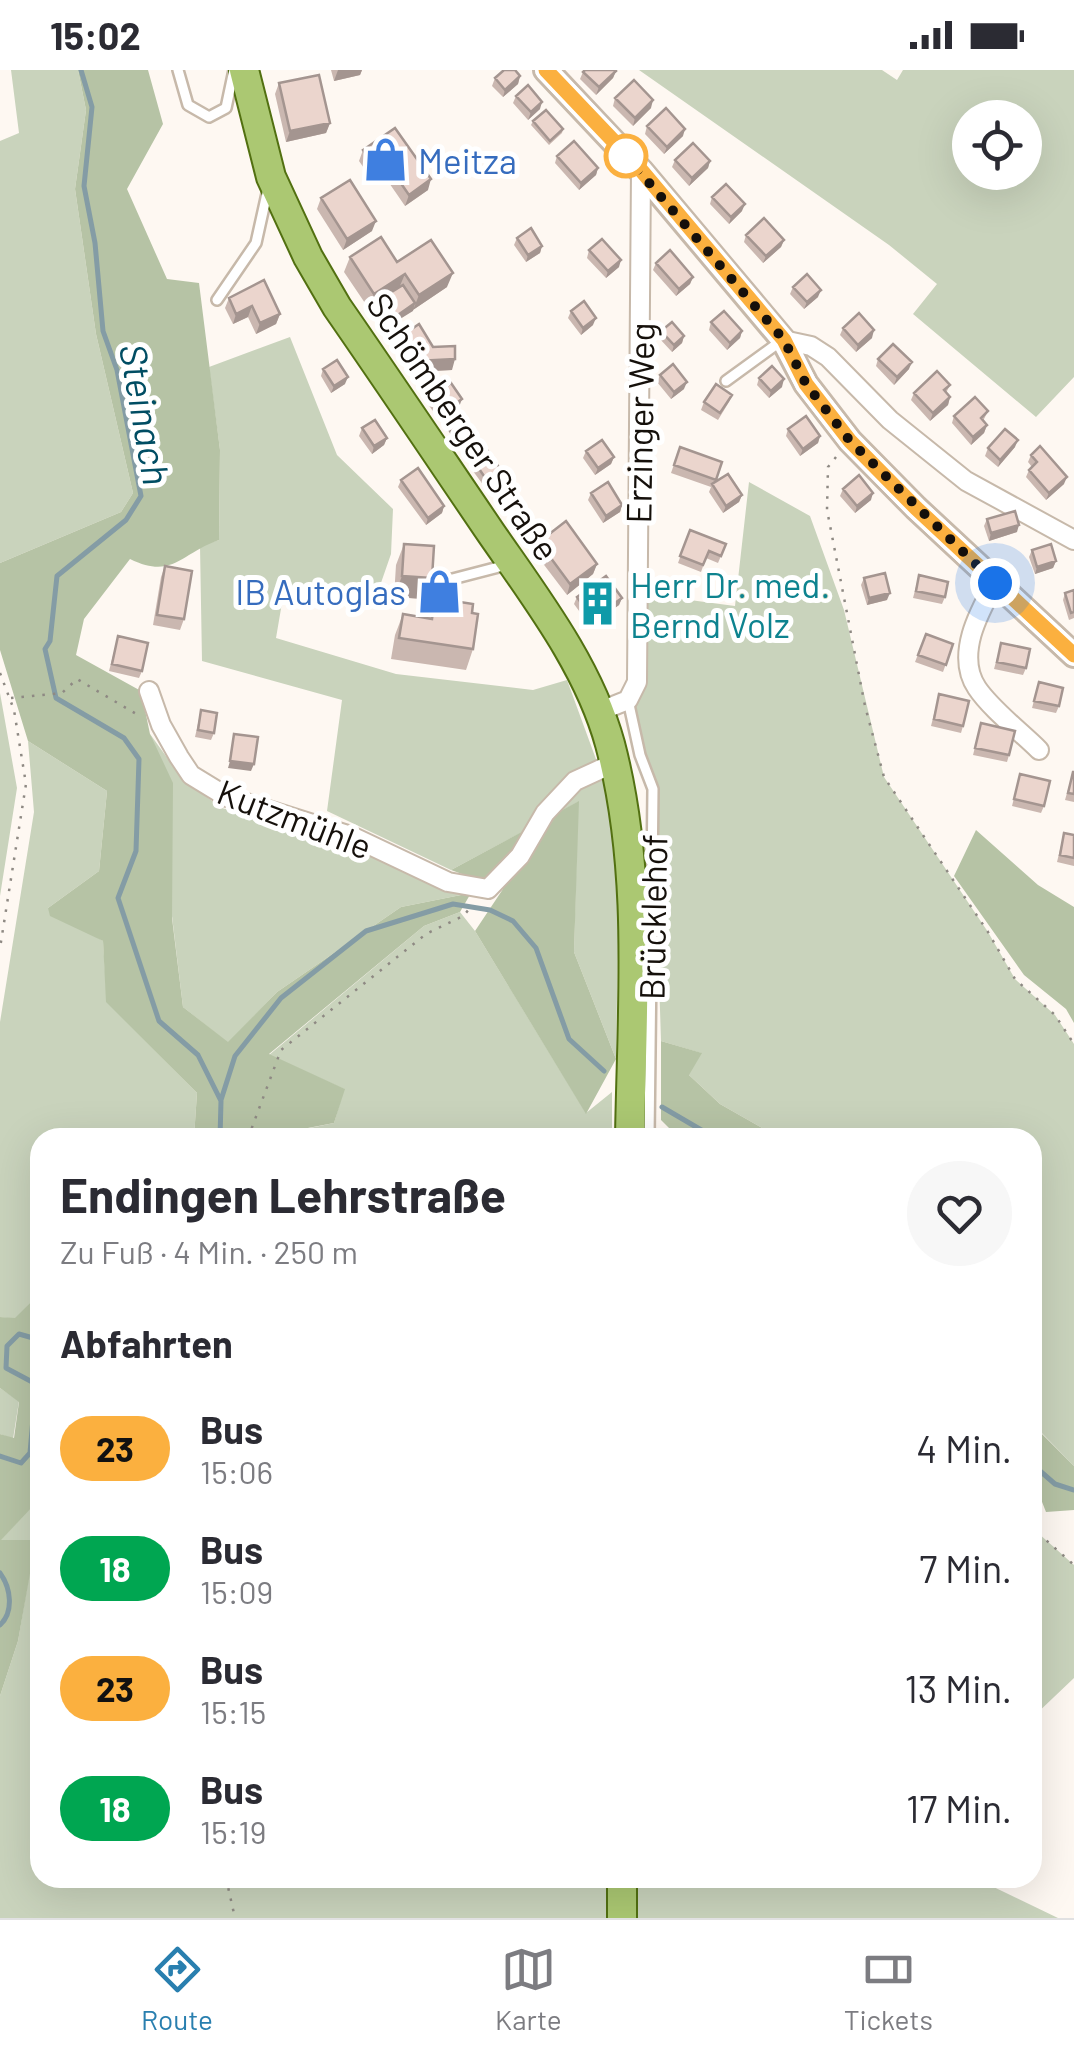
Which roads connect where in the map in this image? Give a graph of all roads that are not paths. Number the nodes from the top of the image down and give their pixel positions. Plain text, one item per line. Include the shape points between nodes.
1 (178, 70) edge
2 (234, 70) edge
3 (244, 70) edge
4 (546, 70) edge
5 (641, 170) junction
6 (271, 176) junction
7 (217, 300) dead end
8 (784, 340) junction
9 (726, 381) dead end
10 (1074, 540) edge
11 (512, 564) junction
12 (995, 583) junction
13 (438, 584) dead end
14 (1074, 655) edge
15 (149, 690) dead end
16 (628, 700) junction
17 (598, 712) junction
18 (1039, 750) dead end
19 (614, 763) junction
20 (630, 1128) edge
21 (650, 1128) edge
22 (622, 1888) edge
23 (622, 1918) edge

1 - 2 lane via 188,105 209,117 226,108
3 - 6 main road, Schömberger Straße
4 - 5 street
5 - 8 street
5 - 16 street, Erzinger Weg via 637,682
6 - 7 lane via 256,242
6 - 11 main road, Schömberger Straße via 337,307
8 - 9 lane
8 - 10 street via 828,357 890,420 966,481
8 - 12 street via 806,384 850,441
11 - 13 lane
11 - 17 main road, Schömberger Straße
12 - 14 street
12 - 18 street via 976,619 970,670 976,687
15 - 19 street, Kutzmühle via 191,775 227,796 350,836 448,882 488,889 575,781
16 - 17 street
16 - 21 lane, Brücklehof via 653,789
17 - 19 main road, Schömberger Straße
19 - 20 main road, Schömberger Straße via 632,885
22 - 23 main road

